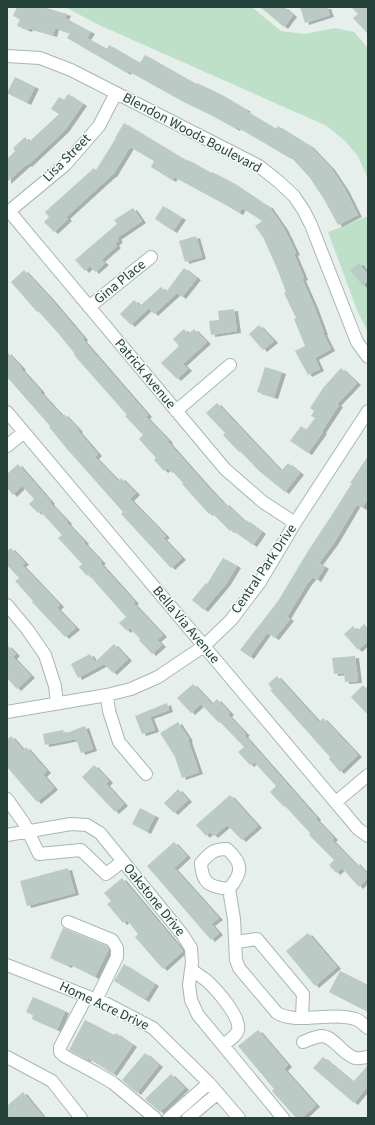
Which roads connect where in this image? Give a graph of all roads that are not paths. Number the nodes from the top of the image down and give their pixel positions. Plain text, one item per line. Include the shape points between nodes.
1 (7, 56) edge
2 (116, 94) junction
3 (8, 212) edge
4 (151, 257) dead end
5 (90, 307) junction
6 (368, 357) edge
7 (230, 365) dead end
8 (176, 411) junction
9 (368, 411) edge
10 (7, 412) edge
11 (24, 432) junction
12 (7, 446) edge
13 (295, 524) junction
14 (7, 605) edge
15 (204, 646) junction
16 (107, 695) junction
17 (57, 703) junction
18 (7, 712) edge
19 (146, 774) dead end
20 (368, 775) edge
21 (7, 799) edge
22 (336, 802) junction
23 (28, 831) junction
24 (7, 835) edge
25 (368, 836) edge
26 (123, 861) junction
27 (229, 889) dead end
28 (68, 922) dead end
29 (236, 942) junction
30 (7, 965) edge
31 (191, 970) junction
32 (91, 998) junction
33 (302, 1017) junction
34 (368, 1028) edge
35 (303, 1042) dead end
36 (223, 1045) junction
37 (7, 1057) edge
38 (368, 1057) edge
39 (209, 1083) junction
40 (218, 1093) junction
41 (200, 1108) junction
42 (75, 1116) edge
43 (277, 1116) edge
44 (155, 1118) edge
45 (169, 1118) edge
46 (188, 1118) edge
47 (207, 1118) edge
48 (239, 1118) edge

1 - 2 street, Blendon Woods Boulevard via 40,58 71,70
2 - 3 street, Lisa Street via 99,126 64,165
2 - 6 street, Blendon Woods Boulevard via 259,166 294,196 312,225 357,342
3 - 5 street, Patrick Avenue
4 - 5 street, Gina Place
5 - 8 street, Patrick Avenue
7 - 8 street
8 - 13 street, Patrick Avenue via 225,469 263,502
9 - 13 street, Central Park Drive
10 - 11 street, Bella Via Avenue
11 - 12 street
11 - 15 street, Bella Via Avenue
13 - 15 street, Central Park Drive via 260,582 231,620
14 - 17 street via 45,655
15 - 16 street, Central Park Drive via 158,677 131,689
15 - 22 street, Bella Via Avenue
16 - 17 street, Central Park Drive
16 - 19 street via 109,711 119,742
17 - 18 street, Central Park Drive
20 - 22 street
21 - 23 street
22 - 25 street, Bella Via Avenue via 358,829
23 - 24 street, Oakstone Drive
23 - 26 street, Oakstone Drive via 71,824 87,825 100,833
23 - 26 street via 39,854 81,850 106,874
26 - 31 street, Oakstone Drive via 191,948
27 - 29 street
28 - 32 street via 112,940 117,948 117,957
29 - 33 street via 236,960 239,968 277,1013 284,1017
29 - 33 street via 257,939 303,994
30 - 32 street, Home Acre Drive
31 - 36 street, Oakstone Drive via 191,1000 198,1015
31 - 36 street via 208,982 237,1019 239,1025 235,1036
32 - 39 street, Home Acre Drive via 153,1028
32 - 44 street via 60,1047 60,1052 113,1083
33 - 34 street via 334,1016 357,1019
35 - 38 street via 323,1036 331,1039 345,1053 357,1058
36 - 43 street, Oakstone Drive
37 - 42 street via 52,1081
39 - 40 street, Home Acre Drive
39 - 45 street
40 - 41 street
40 - 48 street, Home Acre Drive
41 - 46 street
41 - 47 street

